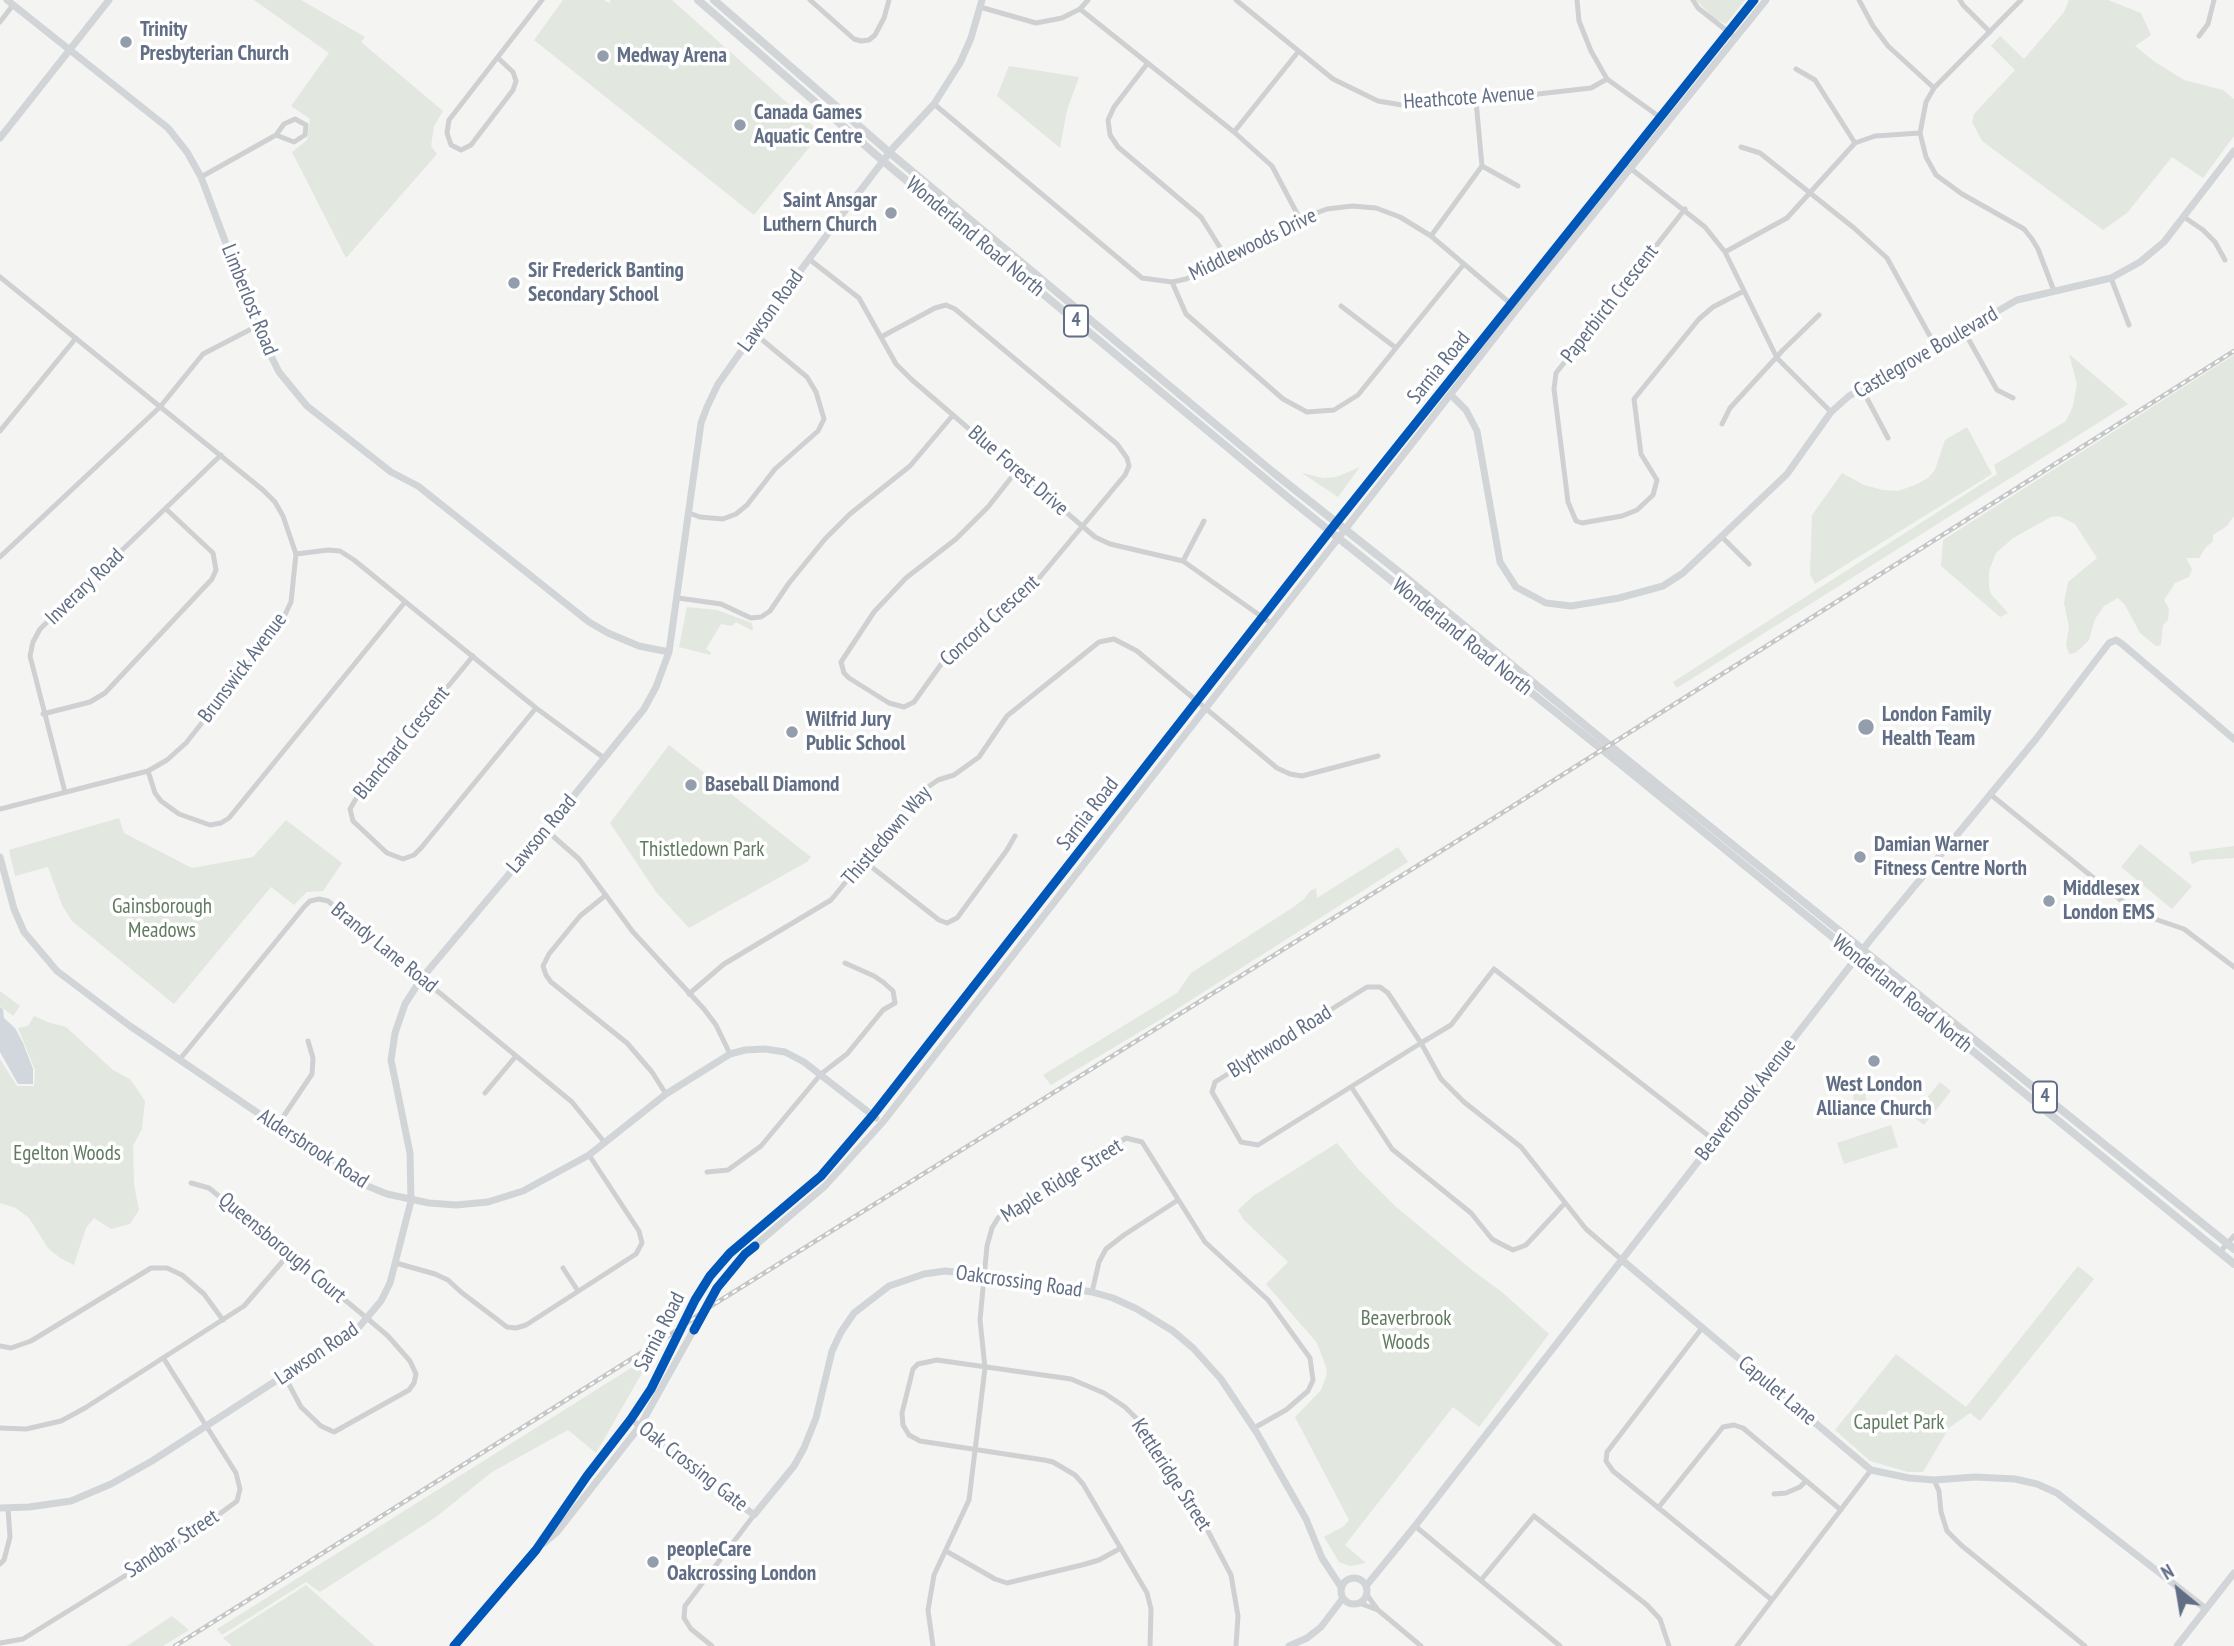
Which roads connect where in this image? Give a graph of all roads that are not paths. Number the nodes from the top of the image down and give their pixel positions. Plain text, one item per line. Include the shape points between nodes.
1 (109, 0) edge
2 (542, 0) edge
3 (698, 0) edge
4 (714, 0) edge
5 (810, 0) edge
6 (889, 0) edge
7 (1088, 0) edge
8 (1236, 0) edge
9 (1577, 0) edge
10 (1693, 0) edge
11 (1754, 0) edge
12 (1766, 0) edge
13 (1859, 0) edge
14 (1960, 0) edge
15 (2021, 0) edge
16 (2214, 0) edge
17 (10, 3) edge
18 (981, 3) edge
19 (1080, 9) junction
20 (0, 22) edge
21 (1728, 32) junction
22 (1990, 32) junction
23 (2199, 36) dead end
24 (1736, 38) junction
25 (70, 50) junction
26 (1298, 52) junction
27 (498, 58) junction
28 (1147, 64) junction
29 (1796, 69) dead end
30 (1607, 79) junction
31 (1934, 89) junction
32 (1476, 101) junction
33 (934, 104) junction
34 (1661, 118) junction
35 (1234, 132) junction
36 (1920, 133) junction
37 (276, 135) junction
38 (0, 138) edge
39 (1855, 143) junction
40 (1741, 147) dead end
41 (2234, 151) edge
42 (890, 153) junction
43 (883, 161) junction
44 (1482, 166) junction
45 (1628, 166) junction
46 (201, 177) junction
47 (1518, 187) dead end
48 (1811, 193) junction
49 (1685, 209) junction
50 (2184, 217) junction
51 (1300, 219) junction
52 (1430, 236) junction
53 (1725, 252) junction
54 (1226, 257) junction
55 (809, 259) junction
56 (2225, 260) dead end
57 (1464, 264) junction
58 (0, 277) edge
59 (2111, 278) junction
60 (1172, 282) junction
61 (1744, 291) junction
62 (2054, 291) junction
63 (1341, 306) dead end
64 (1514, 307) junction
65 (1819, 315) dead end
66 (2129, 325) dead end
67 (257, 326) junction
68 (1964, 331) junction
69 (754, 333) junction
70 (881, 337) junction
71 (76, 338) junction
72 (1937, 347) junction
73 (1396, 348) junction
74 (1777, 358) junction
75 (1862, 389) junction
76 (1451, 395) junction
77 (2013, 398) dead end
78 (160, 407) junction
79 (1831, 412) junction
80 (953, 415) junction
81 (1722, 424) dead end
82 (0, 430) edge
83 (1888, 438) dead end
84 (221, 455) junction
85 (1018, 469) junction
86 (166, 509) junction
87 (689, 513) junction
88 (1204, 521) dead end
89 (1336, 523) junction
90 (1082, 526) junction
91 (1344, 529) junction
92 (1330, 531) junction
93 (1721, 536) junction
94 (1338, 537) junction
95 (296, 554) junction
96 (0, 557) edge
97 (1183, 561) junction
98 (1749, 564) dead end
99 (678, 598) junction
100 (405, 601) junction
101 (1263, 618) junction
102 (1272, 624) junction
103 (670, 652) junction
104 (473, 656) junction
105 (1197, 701) junction
106 (536, 708) junction
107 (1206, 709) junction
108 (43, 714) junction
109 (1583, 728) junction
110 (2234, 739) edge
111 (1378, 756) dead end
112 (604, 758) junction
113 (1622, 760) junction
114 (148, 771) junction
115 (65, 792) junction
116 (1990, 794) junction
117 (0, 809) edge
118 (546, 830) junction
119 (1015, 835) dead end
120 (0, 857) edge
121 (864, 861) junction
122 (606, 895) junction
123 (1864, 949) junction
124 (1857, 957) junction
125 (845, 963) dead end
126 (2234, 967) edge
127 (421, 979) junction
128 (689, 994) junction
129 (308, 1041) dead end
130 (1421, 1043) junction
131 (730, 1054) junction
132 (516, 1056) junction
133 (180, 1059) junction
134 (821, 1074) junction
135 (1352, 1088) junction
136 (485, 1093) dead end
137 (666, 1094) junction
138 (873, 1115) junction
139 (882, 1123) junction
140 (277, 1126) junction
141 (1714, 1140) junction
142 (605, 1143) junction
143 (589, 1155) junction
144 (706, 1172) dead end
145 (191, 1183) dead end
146 (411, 1200) junction
147 (1178, 1200) junction
148 (1565, 1203) junction
149 (2234, 1236) edge
150 (2231, 1246) edge
151 (2220, 1252) junction
152 (289, 1255) junction
153 (1622, 1260) junction
154 (396, 1263) junction
155 (2234, 1264) edge
156 (563, 1269) dead end
157 (984, 1275) junction
158 (578, 1292) junction
159 (1092, 1292) junction
160 (368, 1318) junction
161 (223, 1320) junction
162 (1702, 1328) junction
163 (0, 1346) edge
164 (164, 1359) junction
165 (985, 1368) junction
166 (285, 1377) junction
167 (631, 1419) junction
168 (206, 1426) junction
169 (640, 1426) junction
170 (0, 1428) edge
171 (1254, 1428) junction
172 (975, 1450) junction
173 (1871, 1470) junction
174 (1934, 1480) junction
175 (1806, 1481) junction
176 (1774, 1494) dead end
177 (4, 1508) edge
178 (1658, 1508) junction
179 (1841, 1510) junction
180 (754, 1515) junction
181 (1415, 1526) junction
182 (1121, 1548) junction
183 (536, 1550) junction
184 (946, 1551) junction
185 (0, 1564) edge
186 (1327, 1565) junction
187 (1377, 1569) junction
188 (2234, 1573) edge
189 (1354, 1579) junction
190 (1481, 1580) junction
191 (1366, 1586) junction
192 (1341, 1587) junction
193 (1367, 1595) junction
194 (1772, 1600) junction
195 (1345, 1601) junction
196 (1359, 1603) junction
197 (2206, 1609) junction
198 (1378, 1610) junction
199 (0, 1643) edge
200 (454, 1646) edge
201 (712, 1646) edge
202 (933, 1646) edge
203 (1150, 1646) edge
204 (1236, 1646) edge
205 (1289, 1646) edge
206 (1421, 1646) edge
207 (1560, 1646) edge
208 (1669, 1646) edge
209 (1737, 1646) edge
210 (2085, 1646) edge
211 (2177, 1646) edge

1 - 25 street
2 - 27 street
3 - 43 main road, Wonderland Road North / 4
4 - 42 main road, Wonderland Road North / 4
5 - 6 street via 861,41 875,35
7 - 19 street
8 - 26 street, Heathcote Avenue
9 - 30 street via 1579,21
10 - 21 street
11 - 21 street, Sarnia Road
12 - 24 street, Sarnia Road
13 - 31 street via 1888,46
14 - 22 street
15 - 22 street
16 - 23 street via 2208,24
17 - 20 street
17 - 25 street, Limberlost Road
18 - 19 street via 1036,23
18 - 33 street, Lawson Road via 960,63
19 - 28 street
21 - 24 street
21 - 34 street, Sarnia Road
22 - 31 street
24 - 45 street, Sarnia Road
25 - 38 street
25 - 46 street, Limberlost Road via 168,128
26 - 32 street, Heathcote Avenue via 1333,79 1378,101 1402,105
26 - 35 street
27 - 27 street via 449,120 451,145 461,150 471,145 513,90 513,72
28 - 35 street
28 - 54 street via 1114,107 1108,120 1110,135 1118,147 1201,217
29 - 39 street via 1815,80
30 - 32 street, Heathcote Avenue via 1591,88
30 - 34 street
31 - 36 street via 1926,102
32 - 44 street
33 - 42 street, Lawson Road
33 - 60 street, Middlewoods Drive via 1142,278
34 - 45 street, Sarnia Road
35 - 51 street via 1272,166
36 - 39 street via 1875,136
36 - 62 street via 1936,175 2024,229 2038,249
37 - 37 street via 294,142 305,135 306,125 295,119
37 - 46 street
39 - 48 street
40 - 48 street via 1760,153
41 - 50 street, Castlegrove Boulevard
42 - 43 street, Lawson Road
42 - 89 main road, Wonderland Road North / 4
43 - 55 street, Lawson Road
43 - 92 main road, Wonderland Road North / 4
44 - 47 street
44 - 52 street
45 - 49 street
45 - 64 street, Sarnia Road
46 - 67 street, Limberlost Road
48 - 53 street via 1787,218
48 - 72 street via 1887,258
49 - 53 street
49 - 61 street, Paperbirch Crescent via 1556,373 1568,502 1576,521 1622,516 1653,495 1657,480 1641,454 1634,399 1699,319
50 - 56 street via 2215,242
50 - 59 street, Castlegrove Boulevard via 2152,253
51 - 52 street, Middlewoods Drive via 1327,209 1376,208
51 - 54 street, Middlewoods Drive
52 - 57 street, Middlewoods Drive
53 - 61 street
54 - 60 street, Middlewoods Drive
55 - 69 street, Lawson Road
55 - 70 street, Blue Forest Drive via 859,298
57 - 64 street, Middlewoods Drive
57 - 73 street
58 - 71 street, Brunswick Avenue
59 - 62 street, Castlegrove Boulevard
59 - 66 street
60 - 73 street via 1186,314 1283,399 1307,412 1334,410 1358,395
61 - 74 street
62 - 68 street, Castlegrove Boulevard via 2017,300
63 - 73 street
64 - 76 street, Sarnia Road
64 - 89 street, Sarnia Road
65 - 74 street
67 - 78 street via 203,354
67 - 103 street, Limberlost Road via 279,372 307,406 349,440 418,486 589,622 639,646
68 - 72 street, Castlegrove Boulevard
68 - 77 street via 1997,390
69 - 87 street, Lawson Road via 707,407
69 - 87 street via 807,377 824,419 818,431 775,469 736,514 723,519
70 - 80 street, Blue Forest Drive via 896,364
70 - 90 street via 934,308 946,305 955,309 1117,444 1129,466
71 - 78 street, Brunswick Avenue
71 - 82 street
72 - 75 street, Castlegrove Boulevard
74 - 79 street
74 - 81 street via 1730,408
75 - 79 street, Castlegrove Boulevard
75 - 83 street
76 - 91 street, Sarnia Road
76 - 93 street, Castlegrove Boulevard via 1477,431 1500,562 1516,587 1531,597 1571,606 1663,586
78 - 84 street, Brunswick Avenue
78 - 96 street
79 - 93 street, Castlegrove Boulevard via 1787,474
80 - 85 street, Blue Forest Drive
80 - 99 street via 910,466 825,539 761,617 751,618 721,604
84 - 86 street, Inverary Road
84 - 95 street, Brunswick Avenue via 275,502
85 - 90 street, Blue Forest Drive
85 - 90 street, Concord Crescent via 956,539 906,578 874,611 841,662 849,678 888,703 904,707 914,702 947,656 1040,577
86 - 108 street, Inverary Road via 40,629 30,656
86 - 108 street via 213,553 216,570 212,579 105,693 90,702
87 - 99 street, Lawson Road
88 - 97 street
89 - 91 main road, Wonderland Road North / 4
89 - 92 street, Sarnia Road
90 - 97 street, Blue Forest Drive via 1110,544
91 - 94 street, Sarnia Road
91 - 109 main road, Wonderland Road North / 4
92 - 94 main road, Wonderland Road North / 4
92 - 101 street, Sarnia Road
93 - 98 street
94 - 102 street, Sarnia Road
94 - 109 main road, Wonderland Road North / 4
95 - 100 street via 340,551
95 - 114 street, Brunswick Avenue via 291,602 281,623 186,743
97 - 101 street, Blue Forest Drive
99 - 103 street, Lawson Road
100 - 104 street
100 - 114 street via 229,818 210,825 179,814 155,793
101 - 102 street, Blue Forest Drive
101 - 105 street, Sarnia Road
102 - 107 street, Sarnia Road
103 - 112 street, Lawson Road via 644,709
104 - 106 street
104 - 106 street, Blanchard Crescent via 350,808 353,821 387,853 402,859 414,855
105 - 107 street, Thistledown Way
105 - 121 street, Thistledown Way via 1137,650 1114,639 1099,642 1007,716 979,757 918,794
105 - 138 street, Sarnia Road
106 - 112 street
107 - 111 street, Thistledown Way via 1290,774 1302,776
107 - 139 street, Sarnia Road
108 - 115 street, Inverary Road
109 - 113 main road, Wonderland Road North / 4
110 - 116 street, Beaverbrook Avenue via 2116,640 2109,643
112 - 118 street, Lawson Road
113 - 123 main road, Wonderland Road North / 4
113 - 124 main road, Wonderland Road North / 4
114 - 115 street, Brunswick Avenue
115 - 117 street, Brunswick Avenue
116 - 123 street, Beaverbrook Avenue
116 - 126 street via 2127,905 2184,929
118 - 122 street via 579,859
118 - 127 street, Lawson Road
119 - 121 street via 957,918 947,923
120 - 133 street, Aldersbrook Road via 14,909 38,950 57,971
121 - 128 street, Thistledown Way via 831,900 724,964
122 - 128 street
122 - 137 street via 580,916 549,954 543,965 546,975 627,1043
123 - 124 street, Beaverbrook Avenue
123 - 150 main road, Wonderland Road North / 4
124 - 141 street, Beaverbrook Avenue
124 - 151 main road, Wonderland Road North / 4
125 - 134 street via 883,982 893,991 895,1003 883,1010 847,1054
127 - 132 street, Brandy Lane Road
127 - 133 street, Brandy Lane Road via 328,901 310,901
127 - 146 street, Lawson Road via 405,1004 391,1060 410,1153
128 - 131 street via 716,1025
129 - 140 street via 312,1074
130 - 135 street, Blythwood Road
130 - 135 street, Blythwood Road via 1388,993 1380,987 1367,987 1215,1082 1212,1092 1241,1142 1258,1145
130 - 141 street, Blythwood Road via 1451,1025 1494,969
130 - 148 street, Capulet Lane via 1441,1079 1521,1147
131 - 134 street, Aldersbrook Road via 765,1049 785,1052
131 - 137 street, Aldersbrook Road
132 - 136 street
132 - 142 street, Brandy Lane Road via 572,1102
133 - 140 street, Aldersbrook Road
134 - 138 street, Aldersbrook Road
134 - 144 street via 761,1146 728,1170
135 - 148 street via 1392,1149 1471,1213 1501,1244 1513,1250 1526,1245
137 - 142 street, Aldersbrook Road
138 - 139 street, Aldersbrook Road
138 - 167 street, Sarnia Road via 821,1176 730,1253 695,1300
139 - 169 street, Sarnia Road via 825,1186 745,1254 718,1288
140 - 146 street, Aldersbrook Road via 365,1185
141 - 153 street, Beaverbrook Avenue
142 - 143 street, Aldersbrook Road
143 - 146 street, Aldersbrook Road via 523,1191 488,1202 456,1205
143 - 158 street via 639,1231 642,1243 636,1254
145 - 152 street, Queensborough Court via 209,1188
146 - 154 street, Lawson Road
147 - 157 street, Maple Ridge Street via 1142,1142 1126,1138 998,1218 987,1246
147 - 159 street via 1106,1249
147 - 171 street, Maple Ridge Street via 1205,1242 1268,1300 1310,1359 1313,1380 1308,1391
148 - 153 street, Capulet Lane via 1586,1229
149 - 150 street
150 - 151 street
151 - 155 main road, Wonderland Road North / 4
152 - 160 street, Queensborough Court
152 - 161 street via 244,1307
153 - 162 street, Capulet Lane
153 - 181 street, Beaverbrook Avenue
154 - 158 street via 449,1280 507,1327 526,1325
154 - 160 street, Lawson Road via 381,1301
156 - 158 street
157 - 159 street, Oakcrossing Road
157 - 165 street, Maple Ridge Street via 980,1320
157 - 180 street, Oakcrossing Road via 924,1274 889,1286 855,1313 832,1351 804,1448
159 - 171 street, Oakcrossing Road via 1137,1309 1173,1331 1222,1379
160 - 166 street, Lawson Road
160 - 166 street, Queensborough Court via 414,1367 414,1383 408,1390 334,1432 301,1407
161 - 163 street via 182,1275 167,1268 151,1268 20,1346
161 - 164 street
162 - 173 street, Capulet Lane
162 - 178 street via 1607,1452 1606,1461 1613,1471
164 - 168 street, Sandbar Street
164 - 170 street via 61,1421 26,1429
165 - 172 street, Maple Ridge Street
165 - 172 street, Kettleridge Street via 921,1362 913,1369 902,1413 903,1425 915,1439
165 - 204 street, Kettleridge Street via 1071,1379 1104,1392 1143,1425 1231,1575 1238,1616
166 - 168 street, Lawson Road
167 - 169 street, Oak Crossing Gate
167 - 183 street, Sarnia Road
168 - 177 street, Lawson Road via 111,1484 71,1501
168 - 199 street, Sandbar Street via 236,1473 237,1501 194,1533 23,1639
169 - 180 street, Oak Crossing Gate
169 - 183 street, Sarnia Road via 557,1532
171 - 186 street, Oakcrossing Road
172 - 182 street via 1044,1460 1070,1472 1083,1484
172 - 184 street, Maple Ridge Street via 969,1500
173 - 174 street, Capulet Lane
173 - 179 street
174 - 197 street, Capulet Lane via 2015,1479 2057,1493
174 - 210 street via 1947,1531
175 - 176 street via 1786,1493
175 - 178 street via 1743,1428 1723,1427
175 - 179 street
177 - 185 street via 10,1537
178 - 194 street
179 - 194 street
180 - 201 street, Oakcrossing Road via 685,1605 684,1618 691,1629
181 - 187 street, Beaverbrook Avenue
181 - 190 street
182 - 184 street via 1099,1560 1007,1583
182 - 203 street via 1147,1593
183 - 200 street, Sarnia Road
184 - 202 street, Maple Ridge Street via 933,1574 928,1596
186 - 189 street
186 - 192 street, Oakcrossing Road
187 - 189 street, Beaverbrook Avenue
187 - 191 street, Beaverbrook Avenue
188 - 197 street
189 - 191 street
189 - 192 street
190 - 207 street
190 - 208 street via 1534,1516 1647,1605 1660,1619
191 - 193 street
192 - 195 street
193 - 196 street
193 - 198 street
194 - 209 street
195 - 196 street
195 - 205 street via 1321,1627
196 - 198 street
197 - 211 street
198 - 206 street

